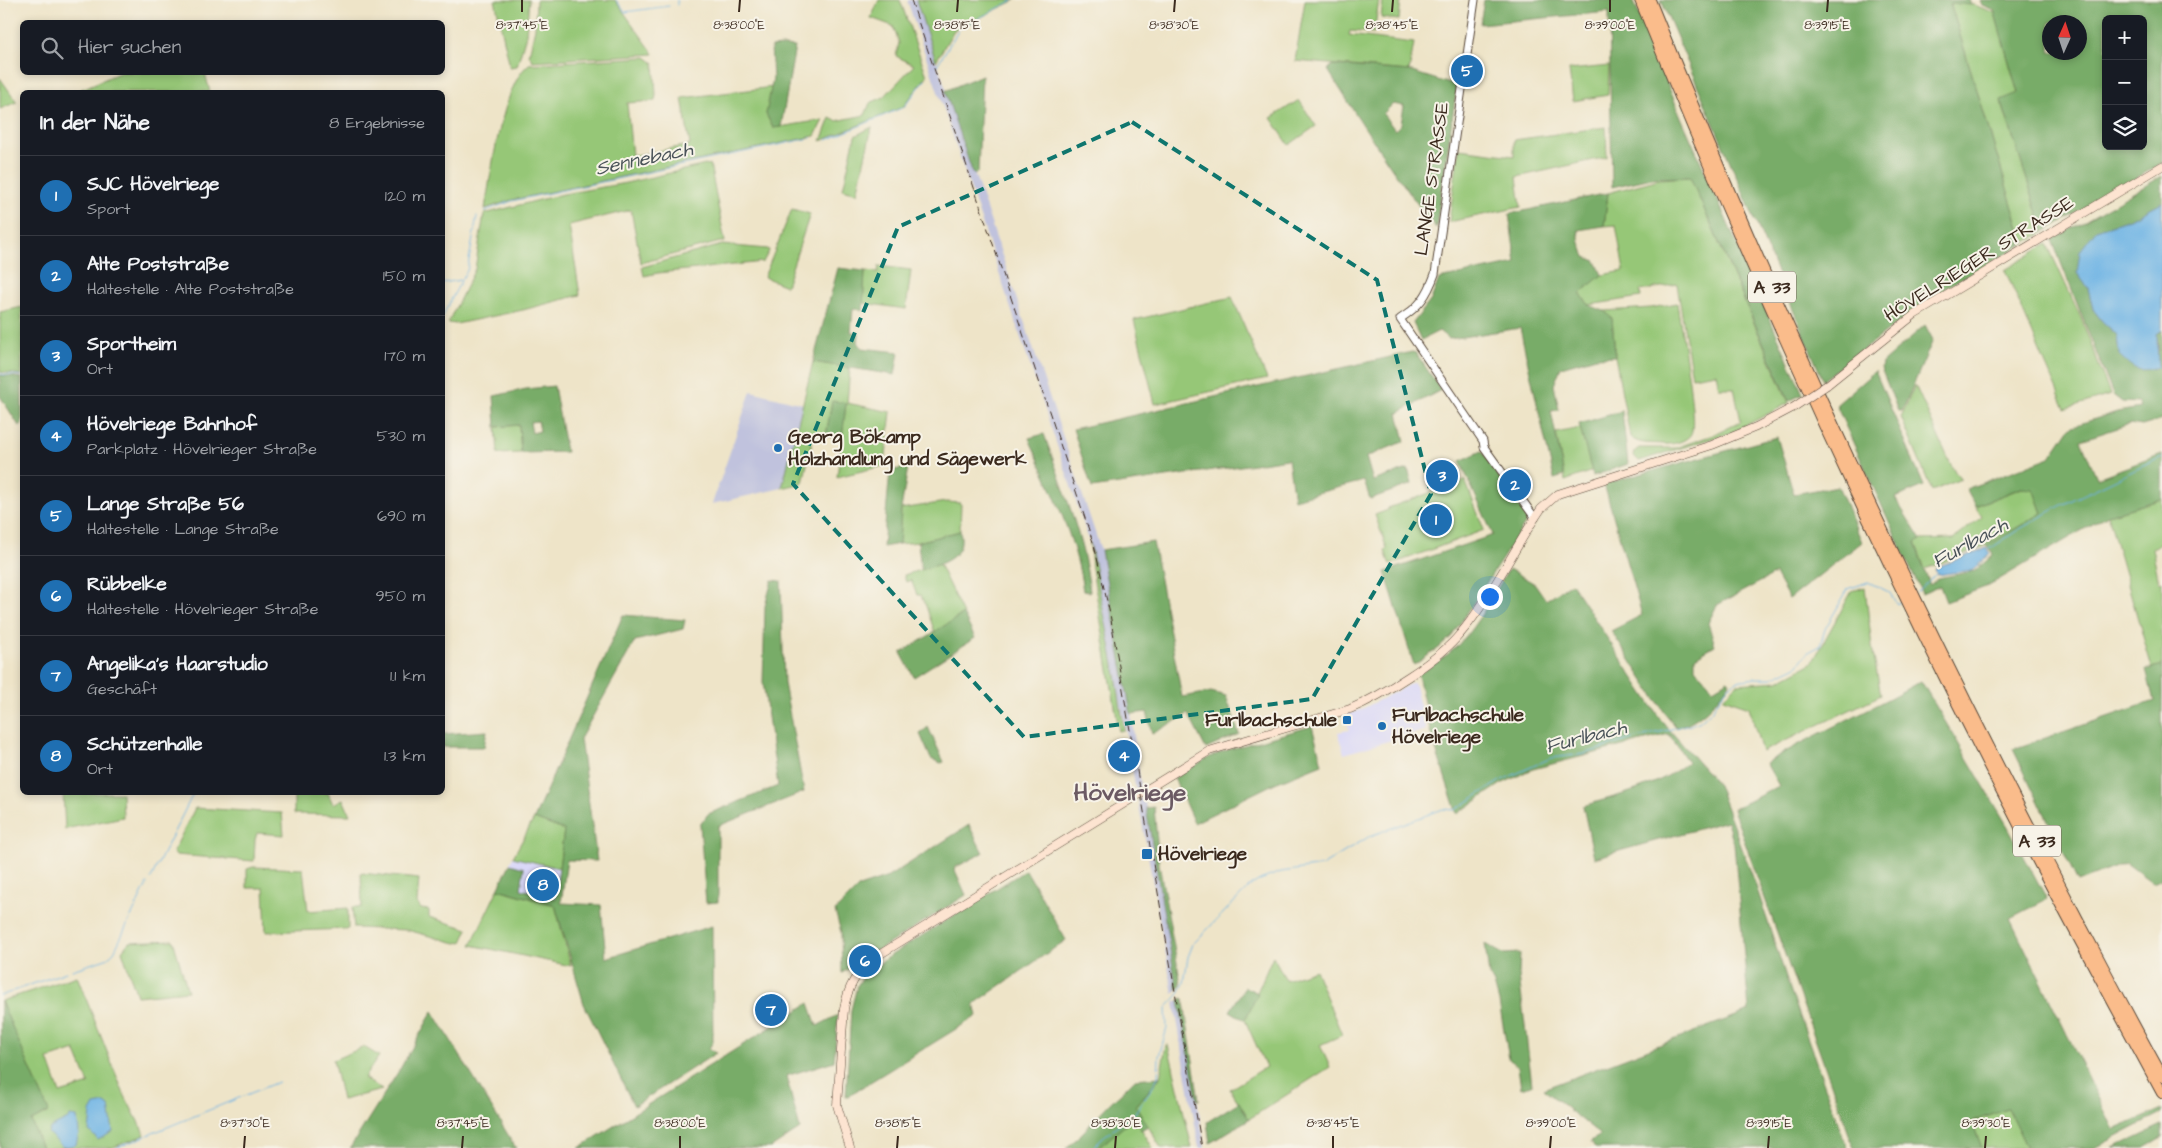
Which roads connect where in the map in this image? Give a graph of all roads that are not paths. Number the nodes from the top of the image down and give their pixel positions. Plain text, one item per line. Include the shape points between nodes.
1 (1475, 0) edge
2 (1640, 0) edge
3 (1650, 0) edge
4 (2162, 166) edge
5 (1535, 518) junction
6 (2162, 1076) edge
7 (2162, 1093) edge
8 (850, 1148) edge

1 - 5 street, LANGE STRASSE via 1434,274 1420,304 1400,319
2 - 7 highway, A 33 via 1762,289 1886,558 2019,826
3 - 6 highway, A 33 via 1808,370 1903,572 2024,815
4 - 5 main road, HÖVELRIEGER STRASSE, bridge via 1914,315 1827,385 1794,407 1712,445 1567,490 1549,500
5 - 8 main road, HÖVELRIEGER STRASSE via 1461,633 1444,651 1422,666 1350,709 1209,751 960,904 860,970 850,984 844,1009 837,1096 839,1115

